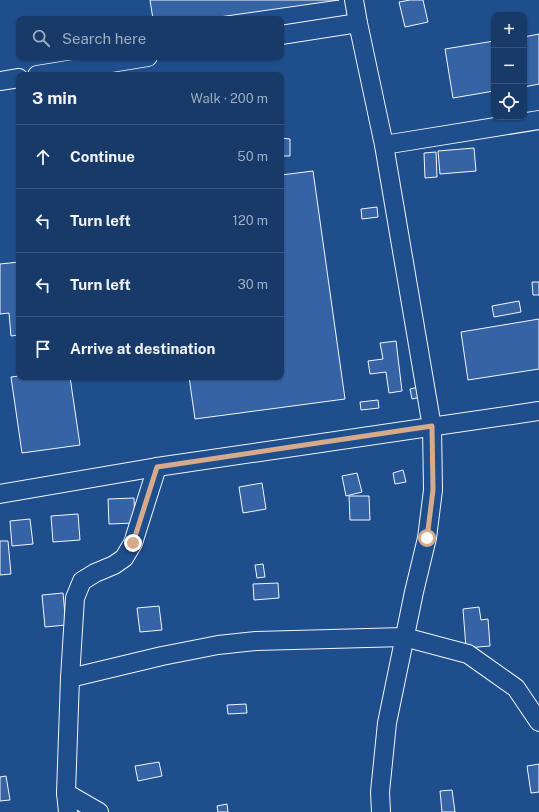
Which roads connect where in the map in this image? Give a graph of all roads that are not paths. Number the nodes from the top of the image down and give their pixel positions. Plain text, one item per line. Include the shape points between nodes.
1 (354, 0) edge
2 (358, 23) junction
3 (284, 35) edge
4 (130, 60) edge
5 (56, 72) edge
6 (16, 78) edge
7 (0, 81) edge
8 (539, 120) edge
9 (384, 144) junction
10 (539, 411) edge
11 (432, 426) junction
12 (157, 467) junction
13 (0, 494) edge
14 (404, 637) junction
15 (70, 678) junction
16 (539, 722) edge
17 (66, 793) junction
18 (68, 812) edge
19 (99, 812) edge
20 (381, 812) edge

1 - 2 street
2 - 3 street
2 - 9 street
4 - 5 street
6 - 7 street
8 - 9 street
9 - 11 street
10 - 11 street
11 - 12 street
11 - 14 street via 433,490 427,538
12 - 13 street
12 - 15 street via 133,543 124,558 82,582 74,598
14 - 15 street via 256,641 218,645
14 - 16 street via 468,654 516,688
14 - 20 street via 387,723 380,792
15 - 17 street
17 - 18 street
17 - 19 street

